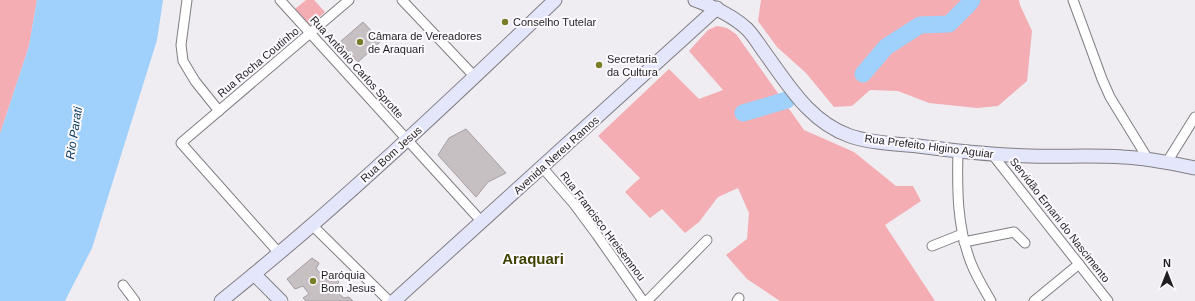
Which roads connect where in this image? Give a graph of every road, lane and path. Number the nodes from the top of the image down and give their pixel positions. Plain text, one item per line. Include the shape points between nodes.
1 (187, 0) edge
2 (280, 0) edge
3 (349, 0) edge
4 (402, 0) edge
5 (555, 0) edge
6 (695, 0) edge
7 (1073, 0) edge
8 (720, 4) edge
9 (310, 33) junction
10 (475, 77) junction
11 (219, 111) junction
12 (1195, 117) edge
13 (407, 140) junction
14 (958, 151) junction
15 (992, 154) junction
16 (1148, 159) junction
17 (1167, 162) junction
18 (542, 167) junction
19 (1195, 168) edge
20 (482, 222) junction
21 (312, 225) junction
22 (963, 238) junction
23 (707, 240) dead end
24 (1025, 243) dead end
25 (932, 246) dead end
26 (279, 253) junction
27 (1079, 264) junction
28 (254, 274) junction
29 (123, 284) dead end
30 (135, 301) edge
31 (221, 301) edge
32 (281, 301) edge
33 (389, 301) edge
34 (394, 301) edge
35 (643, 301) edge
36 (647, 301) edge
37 (991, 301) edge
38 (1034, 301) edge
39 (1108, 301) edge

1 - 11 street via 180,45 183,61
2 - 9 street, Rua Antônio Carlos Sprotte
3 - 9 street, Rua Rocha Coutinho
4 - 10 street
5 - 10 main road, Rua Bom Jesus
6 - 8 main road, Rua Prefeito Higino Aguiar
7 - 16 street via 1110,97
8 - 14 main road, Rua Prefeito Higino Aguiar via 748,30 797,97 819,120 850,136
8 - 18 main road, Avenida Nereu Ramos
9 - 11 street, Rua Rocha Coutinho
9 - 13 street, Rua Antônio Carlos Sprotte
10 - 13 main road, Rua Bom Jesus
11 - 26 street, Rua Rocha Coutinho via 181,143
12 - 17 street
13 - 20 street, Rua Antônio Carlos Sprotte
13 - 21 main road, Rua Bom Jesus
14 - 15 main road, Rua Prefeito Higino Aguiar
14 - 22 street via 957,183
15 - 16 main road, Rua Prefeito Higino Aguiar
15 - 27 street, Servidão Ernani do Nascimento
16 - 17 main road, Rua Prefeito Higino Aguiar
17 - 19 main road, Rua Prefeito Higino Aguiar
18 - 20 main road, Avenida Nereu Ramos
18 - 35 street, Rua Francisco Hreisemnou via 588,223
20 - 34 main road, Avenida Nereu Ramos
21 - 26 main road, Rua Bom Jesus
21 - 33 street
22 - 24 street via 1014,232
22 - 25 street
22 - 37 street via 971,264
23 - 36 street
26 - 28 main road, Rua Bom Jesus
27 - 38 street
27 - 39 street, Servidão Ernani do Nascimento
28 - 31 main road, Rua Bom Jesus
28 - 32 main road
29 - 30 street

